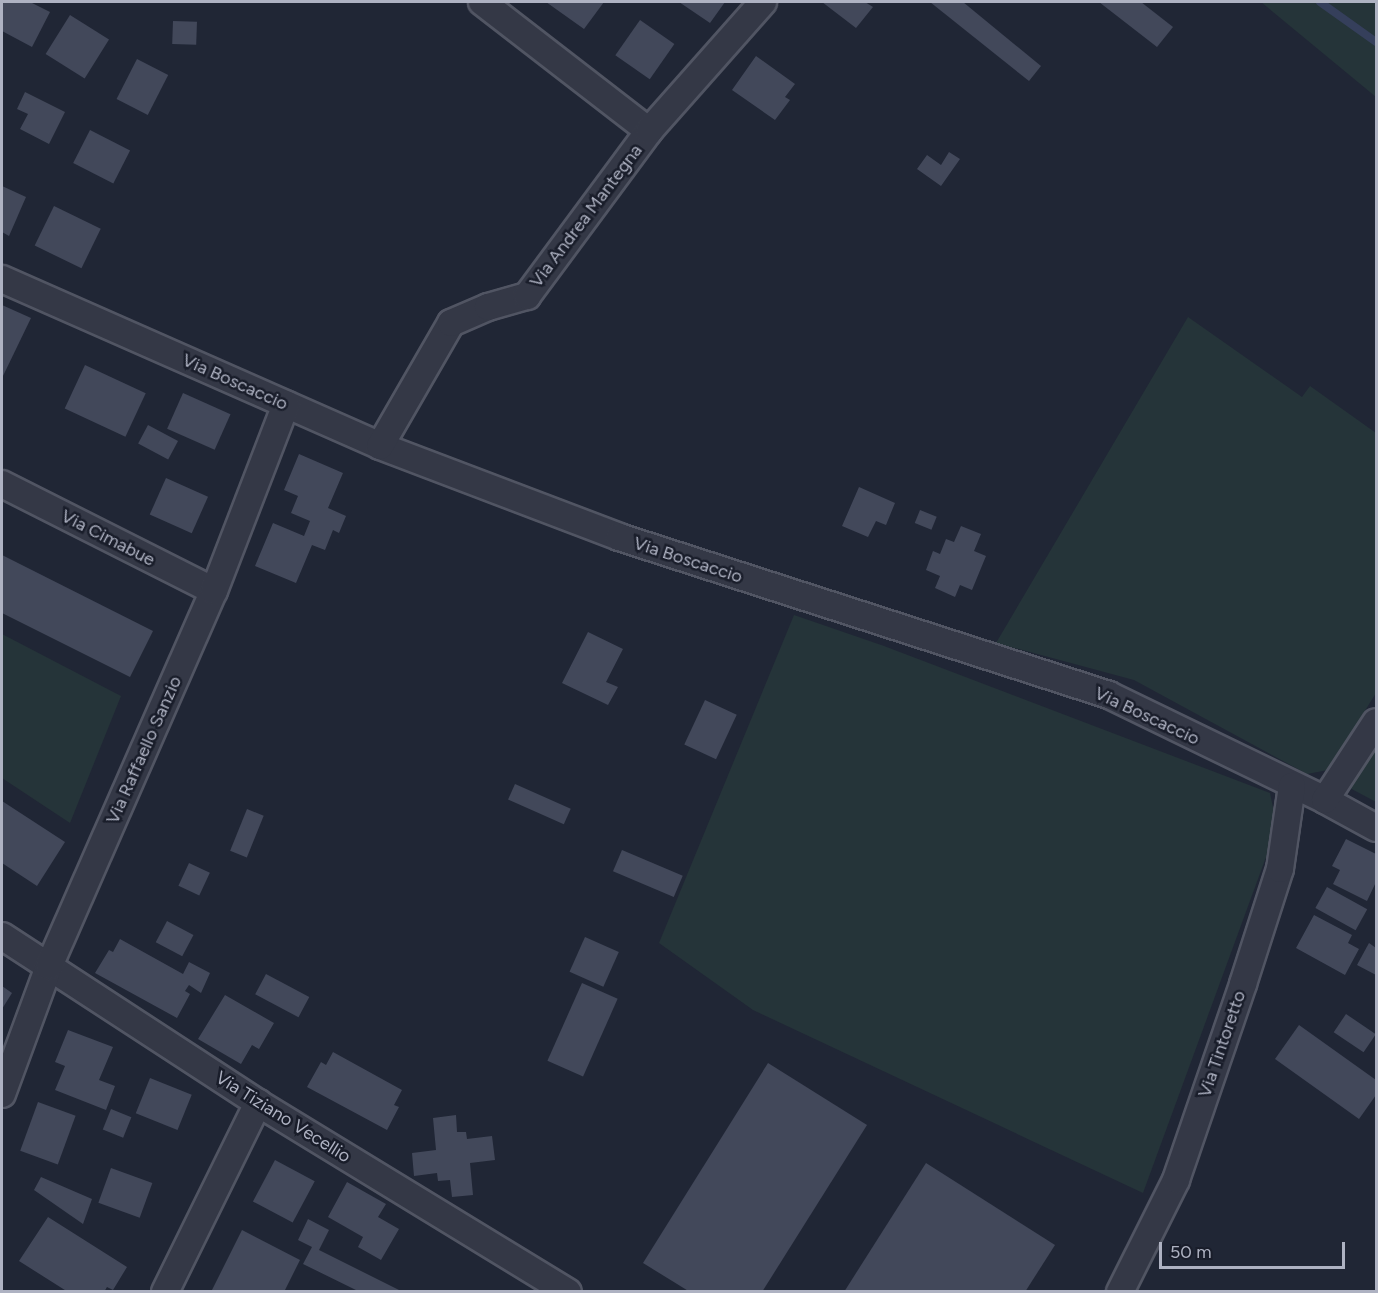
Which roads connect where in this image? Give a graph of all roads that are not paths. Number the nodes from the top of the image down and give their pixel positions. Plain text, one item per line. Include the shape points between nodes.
1 (482, 2) edge
2 (763, 2) edge
3 (648, 131) junction
4 (2, 279) edge
5 (286, 404) junction
6 (380, 446) junction
7 (2, 484) edge
8 (214, 591) junction
9 (1377, 722) edge
10 (1292, 786) junction
11 (1324, 800) junction
12 (1377, 828) edge
13 (2, 936) edge
14 (50, 966) junction
15 (2, 1095) edge
16 (258, 1103) junction
17 (165, 1292) edge
18 (568, 1292) edge
19 (1120, 1292) edge

1 - 3 street, Via Andrea Mantegna
2 - 3 street, Via Andrea Mantegna
3 - 6 street, Via Andrea Mantegna via 526,296 451,322
4 - 5 street, Via Boscaccio
5 - 6 street, Via Boscaccio
5 - 8 street, Via Raffaello Sanzio
6 - 10 street, Via Boscaccio via 619,537 1109,696
7 - 8 street, Via Cimabue
8 - 14 street, Via Raffaello Sanzio
9 - 11 street
10 - 11 street, Via Boscaccio
10 - 19 street, Via Tintoretto via 1280,869 1243,984 1176,1180
11 - 12 street, Via Boscaccio
13 - 14 street, Via Tiziano Vecellio
14 - 15 street, Via Raffaello Sanzio
14 - 16 street, Via Tiziano Vecellio
16 - 17 street
16 - 18 street, Via Tiziano Vecellio

